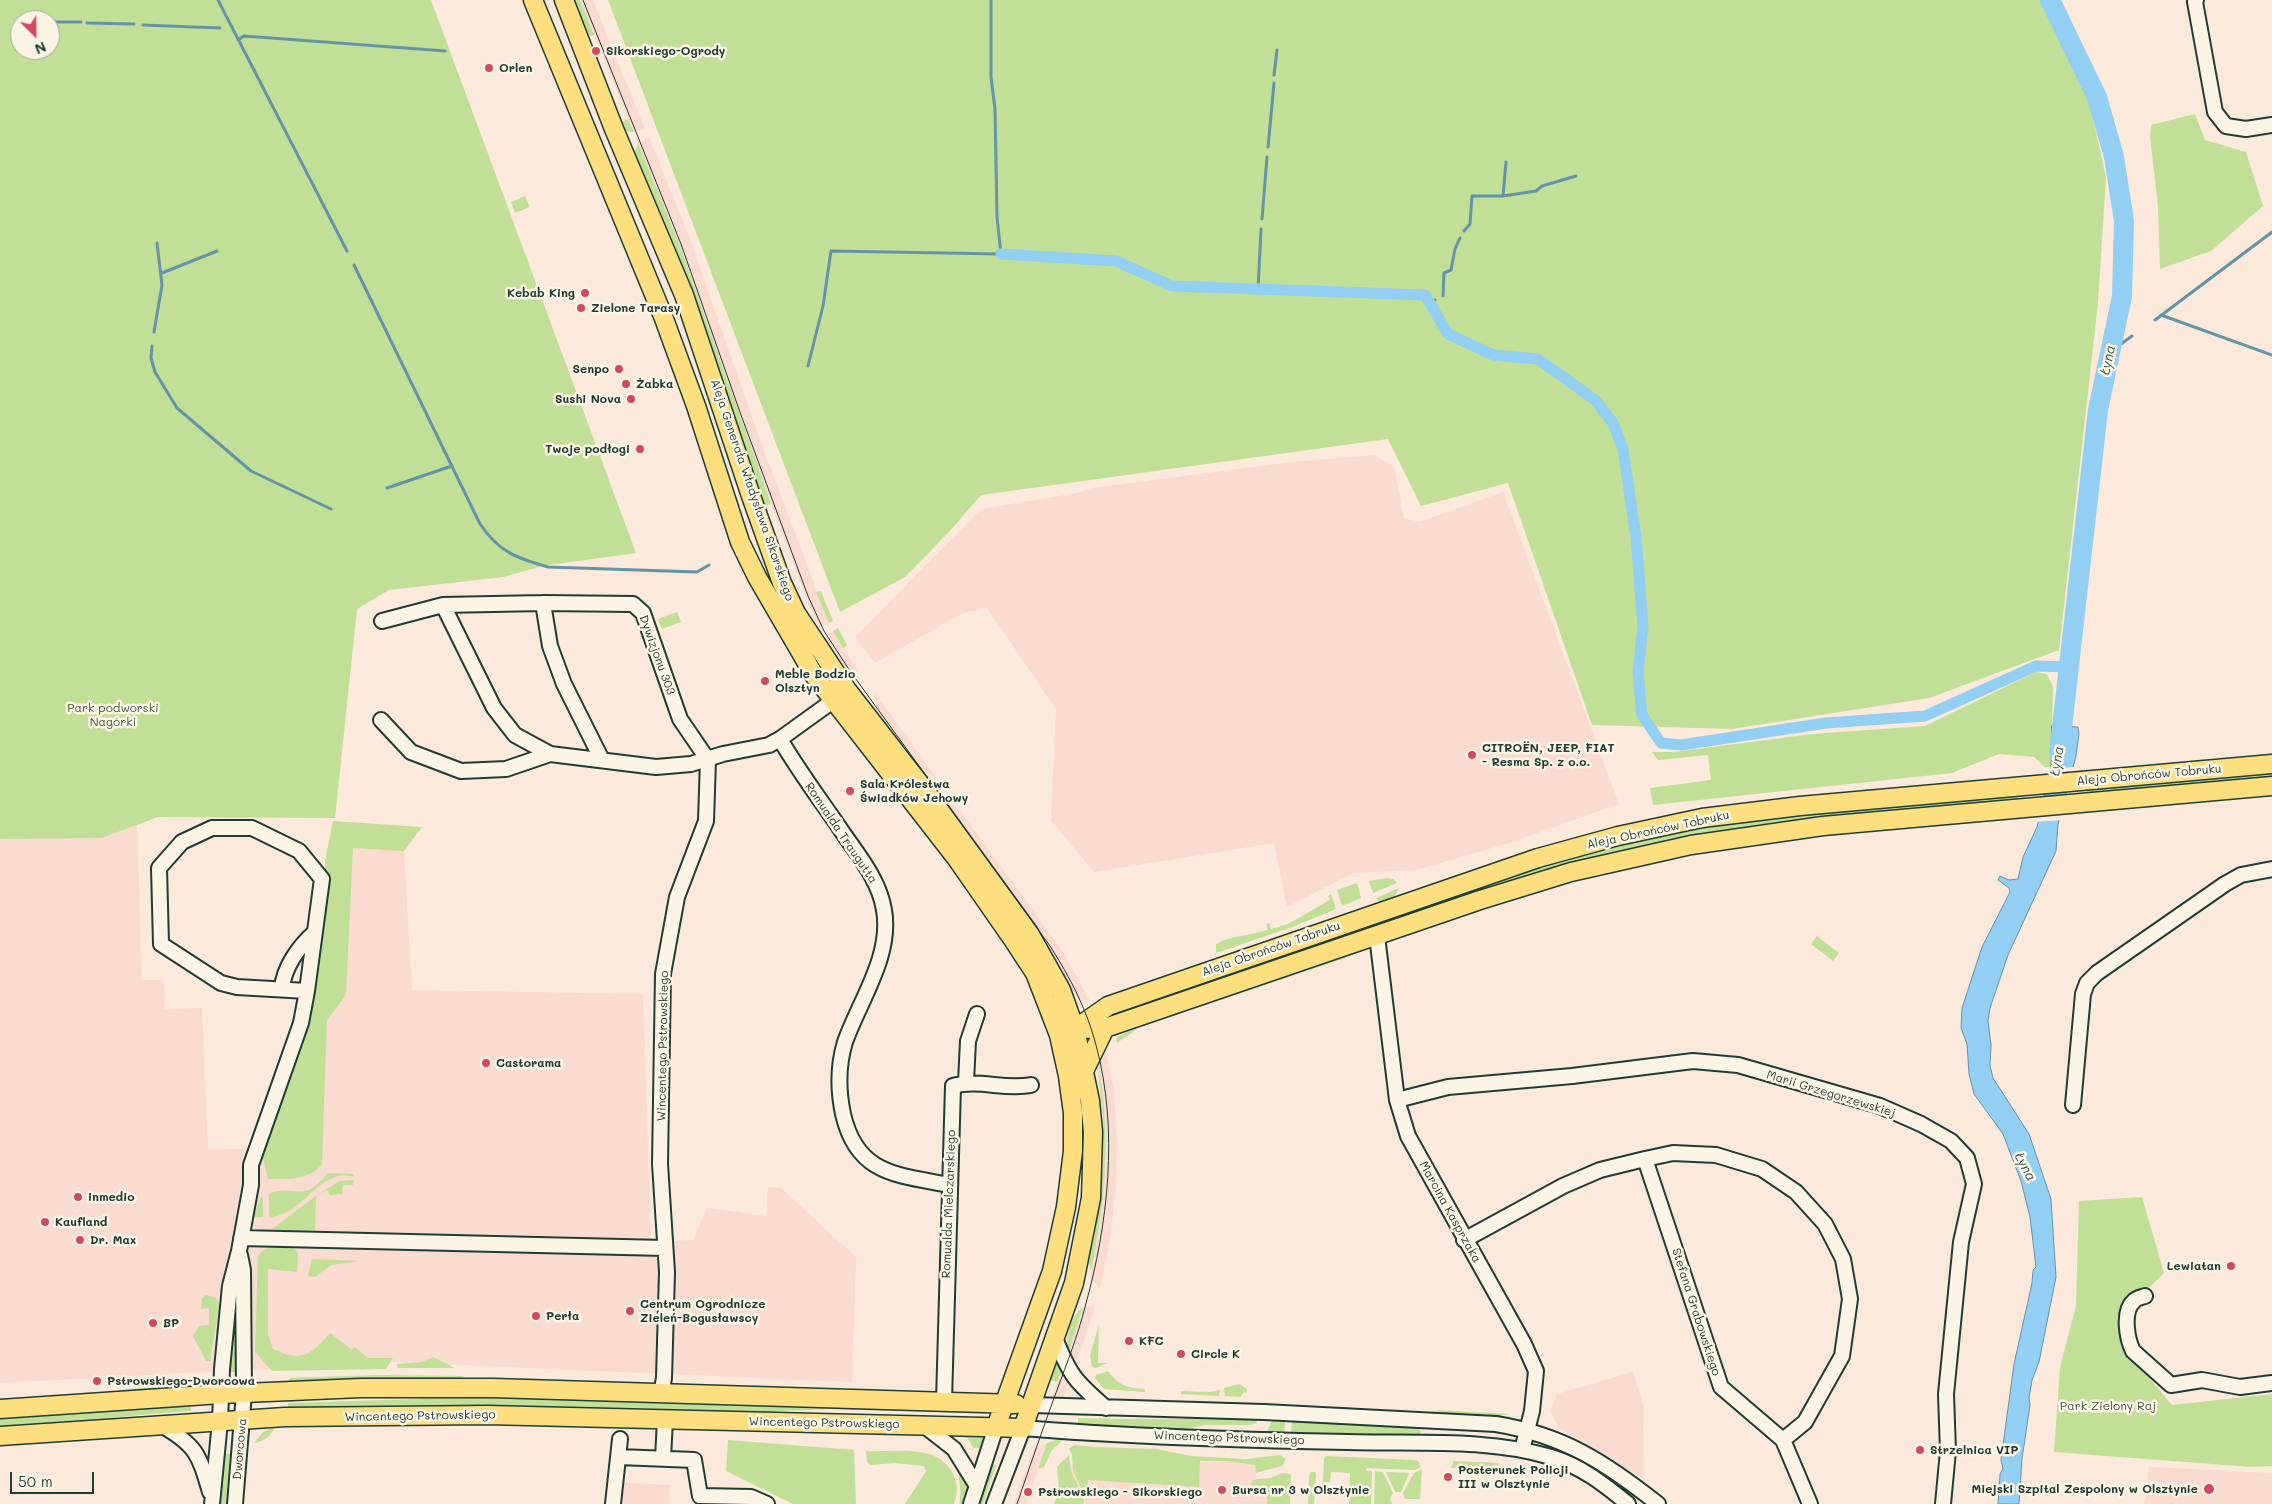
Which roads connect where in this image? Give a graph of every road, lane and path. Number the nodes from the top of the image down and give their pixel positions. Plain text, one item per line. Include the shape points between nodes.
1 (533, 0) edge
2 (564, 0) edge
3 (2196, 0) edge
4 (2272, 125) edge
5 (543, 603) junction
6 (443, 605) junction
7 (382, 621) dead end
8 (848, 690) junction
9 (832, 700) junction
10 (381, 720) dead end
11 (780, 739) junction
12 (550, 754) junction
13 (602, 760) junction
14 (708, 760) junction
15 (2272, 764) edge
16 (2272, 786) edge
17 (2272, 869) edge
18 (315, 932) junction
19 (1377, 936) junction
20 (282, 988) junction
21 (307, 991) junction
22 (977, 1014) dead end
23 (1105, 1028) junction
24 (1067, 1032) junction
25 (1085, 1069) junction
26 (966, 1082) junction
27 (1031, 1085) dead end
28 (1397, 1100) junction
29 (2074, 1105) dead end
30 (1645, 1158) junction
31 (950, 1185) junction
32 (1464, 1240) junction
33 (240, 1245) junction
34 (665, 1248) junction
35 (2145, 1296) dead end
36 (1055, 1338) junction
37 (2272, 1383) edge
38 (244, 1393) junction
39 (221, 1394) junction
40 (661, 1394) junction
41 (944, 1401) junction
42 (1005, 1403) junction
43 (1032, 1404) junction
44 (1106, 1408) junction
45 (0, 1409) edge
46 (242, 1420) junction
47 (665, 1420) junction
48 (1431, 1420) junction
49 (220, 1422) junction
50 (922, 1424) junction
51 (161, 1425) junction
52 (996, 1427) junction
53 (1023, 1428) junction
54 (1528, 1430) junction
55 (0, 1436) edge
56 (620, 1439) dead end
57 (1783, 1440) junction
58 (1429, 1444) junction
59 (1522, 1450) junction
60 (619, 1457) junction
61 (663, 1458) junction
62 (977, 1486) junction
63 (212, 1503) edge
64 (235, 1504) edge
65 (613, 1504) edge
66 (767, 1504) edge
67 (971, 1504) edge
68 (994, 1504) edge
69 (1628, 1504) edge
70 (1658, 1504) edge
71 (1810, 1504) edge
72 (1943, 1504) edge

1 - 9 main road, Aleja Generała Władysława Sikorskiego via 663,316 740,542 769,599
2 - 8 main road, Aleja Generała Władysława Sikorskiego via 684,294 782,583 800,620
3 - 4 street via 2215,112 2226,126 2246,129
5 - 6 street, Dywizjonu 303
5 - 13 street via 550,646 564,684
5 - 14 street, Dywizjonu 303 via 633,604 643,613 680,719
6 - 7 street, Dywizjonu 303
6 - 12 street via 494,708 515,735
8 - 9 street
8 - 24 main road, Aleja Generała Władysława Sikorskiego via 1029,932 1061,990
9 - 11 street
9 - 24 main road, Aleja Generała Władysława Sikorskiego via 957,859 1035,974
10 - 12 street via 411,752 461,771 506,769
11 - 14 street via 769,745
11 - 31 street, Romualda Traugutta via 872,875 884,908 886,924 882,949 841,1060 840,1093 851,1139 869,1162 881,1168 898,1175
12 - 13 street
13 - 14 street via 656,767
14 - 34 street, Wincentego Pstrowskiego via 706,821 677,898 663,974 660,1164
15 - 24 main road, Aleja Obrońców Tobruku via 1800,806 1702,818 1565,849 1397,905 1108,1006
16 - 19 main road, Aleja Obrońców Tobruku via 1823,826 1691,845 1571,872
17 - 29 street via 2241,875 2225,884 2087,983 2083,994
18 - 20 street via 303,942 283,976
18 - 20 street via 322,879 299,851 252,828 212,828 182,842 159,868 161,944 221,983
18 - 21 street
19 - 23 main road, Aleja Obrońców Tobruku
19 - 28 street, Marcina Kasprzaka
20 - 21 street
21 - 33 street via 301,1023 251,1165 251,1185
22 - 26 street via 968,1041
23 - 24 main road, Aleja Obrońców Tobruku
23 - 25 main road
24 - 25 main road, Aleja Generała Władysława Sikorskiego
24 - 42 main road, Aleja Generała Władysława Sikorskiego via 1073,1113 1070,1180 1052,1271
25 - 36 main road, Aleja Generała Władysława Sikorskiego via 1093,1132 1091,1198 1074,1283
26 - 27 street via 1018,1087
26 - 31 street, Romualda Mielczarskiego via 952,1086
28 - 32 street, Marcina Kasprzaka via 1408,1136
28 - 72 street, Marii Grzegorzewskiej via 1448,1087 1693,1061 1738,1065 1880,1106 1951,1141 1968,1158 1974,1184 1961,1242 1946,1394 1948,1452
30 - 32 street via 1600,1170 1563,1186
30 - 57 street, Stefana Grabowskiego via 1721,1387
30 - 57 street via 1673,1153 1716,1155 1762,1169 1796,1192 1825,1224 1843,1259 1850,1299 1842,1356 1806,1422
31 - 41 street, Romualda Mielczarskiego
32 - 54 street, Marcina Kasprzaka via 1536,1371
33 - 34 street
33 - 38 street
33 - 39 street via 230,1286
34 - 40 street, Wincentego Pstrowskiego via 667,1272
35 - 37 street via 2134,1300 2127,1312 2129,1344 2171,1385 2202,1380 2240,1387
36 - 43 main road, Aleja Generała Władysława Sikorskiego
36 - 44 street via 1070,1373
38 - 39 main road, Wincentego Pstrowskiego
38 - 40 main road, Wincentego Pstrowskiego via 361,1388 493,1388
38 - 46 street, Dworcowa
39 - 45 main road, Wincentego Pstrowskiego
39 - 49 street, Dworcowa
40 - 41 main road, Wincentego Pstrowskiego
41 - 42 main road, Wincentego Pstrowskiego
42 - 43 main road, Wincentego Pstrowskiego
42 - 52 main road, Aleja Generała Władysława Sikorskiego
43 - 44 street
43 - 53 main road, Aleja Generała Władysława Sikorskiego
44 - 48 street
46 - 47 main road, Wincentego Pstrowskiego via 487,1415
46 - 49 main road, Wincentego Pstrowskiego
46 - 64 street, Dworcowa
47 - 50 main road, Wincentego Pstrowskiego
47 - 61 street
48 - 54 street via 1496,1424
48 - 58 street
49 - 51 main road, Wincentego Pstrowskiego
49 - 63 street, Dworcowa
50 - 52 main road, Wincentego Pstrowskiego
50 - 62 street via 954,1449
51 - 55 main road
51 - 63 street via 194,1448 201,1461
52 - 53 main road, Wincentego Pstrowskiego
52 - 62 street
53 - 58 street, Wincentego Pstrowskiego
53 - 68 street
54 - 59 street, Marcina Kasprzaka
54 - 70 street via 1562,1441 1589,1455
56 - 60 street
57 - 71 street, Stefana Grabowskiego
58 - 59 street, Wincentego Pstrowskiego
59 - 69 street, Wincentego Pstrowskiego via 1580,1469
60 - 61 street
60 - 65 street
61 - 66 street via 694,1460 700,1496 751,1497
62 - 67 street

